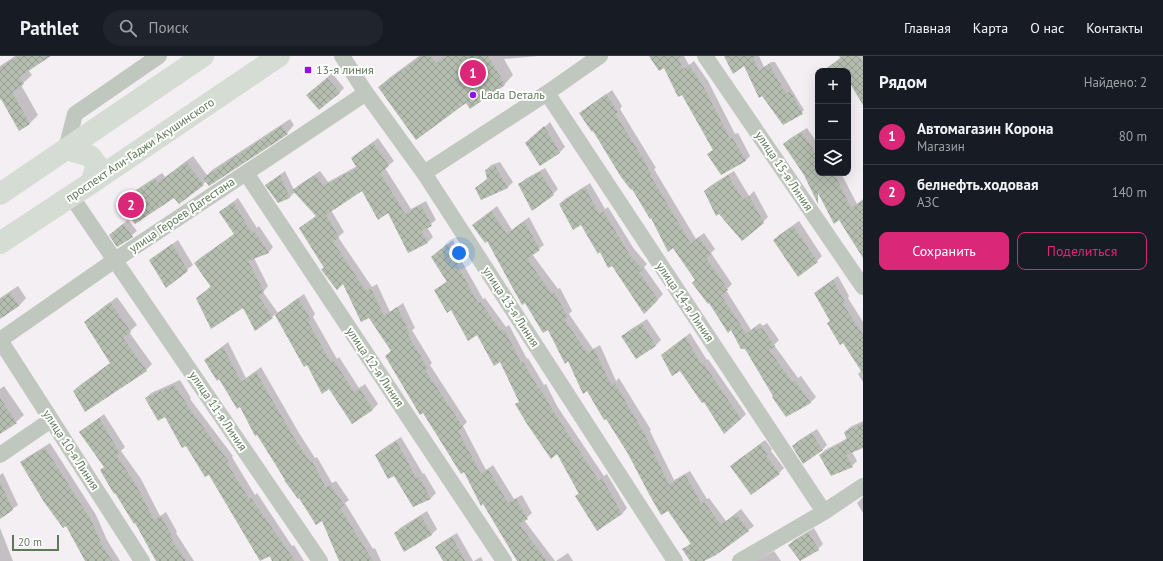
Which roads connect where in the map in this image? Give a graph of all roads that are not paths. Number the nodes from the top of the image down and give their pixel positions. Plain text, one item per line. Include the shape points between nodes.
1 (159, 56) edge
2 (203, 56) edge
3 (279, 56) edge
4 (342, 56) edge
5 (600, 56) edge
6 (705, 56) edge
7 (366, 92) junction
8 (547, 94) junction
9 (66, 149) junction
10 (246, 173) junction
11 (424, 173) junction
12 (91, 183) junction
13 (0, 194) edge
14 (71, 196) junction
15 (0, 242) edge
16 (115, 260) junction
17 (863, 287) edge
18 (0, 340) edge
19 (51, 420) junction
20 (0, 455) edge
21 (863, 486) edge
22 (824, 512) junction
23 (142, 561) edge
24 (320, 561) edge
25 (504, 561) edge
26 (675, 561) edge
27 (740, 561) edge

1 - 9 street via 75,114
2 - 9 main road
3 - 12 main road, проспект Али-Гаджи Акушинского
4 - 7 street, улица 13-я Линия
5 - 8 street
6 - 17 street, улица 15-я Линия
7 - 10 street, улица Героев Дагестана
7 - 11 street, улица 13-я Линия
8 - 11 street
8 - 22 street, улица 14-я Линия
9 - 12 main road via 90,156 97,165
9 - 13 main road
10 - 16 street, улица Героев Дагестана
10 - 25 street, улица 12-я Линия
11 - 26 street, улица 13-я Линия
12 - 14 main road, проспект Али-Гаджи Акушинского
14 - 15 main road, проспект Али-Гаджи Акушинского
14 - 16 street, улица 11-я Линия
16 - 18 street, улица Героев Дагестана
16 - 24 street, улица 11-я Линия
18 - 19 street, улица 10-я Линия
19 - 20 street
19 - 23 street, улица 10-я Линия
21 - 22 street
22 - 27 street

